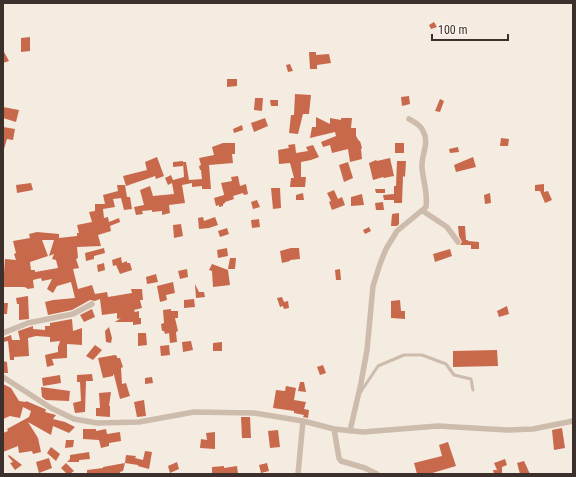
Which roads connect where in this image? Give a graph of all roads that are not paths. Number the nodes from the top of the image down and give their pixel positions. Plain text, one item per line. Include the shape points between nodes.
1 (409, 119) dead end
2 (423, 211) junction
3 (458, 242) dead end
4 (92, 304) dead end
5 (3, 333) edge
6 (3, 378) edge
7 (473, 390) dead end
8 (358, 396) junction
9 (573, 420) edge
10 (303, 421) junction
11 (334, 429) junction
12 (350, 431) junction
13 (298, 474) edge
14 (377, 474) edge

1 - 2 street via 419,125 426,139 422,167 427,197
2 - 3 street via 447,227
2 - 8 street via 397,231 380,264 374,286 367,350
4 - 5 street via 73,314 28,322
6 - 10 street via 51,408 74,419 97,423 139,422 194,412 254,413
7 - 8 lane via 471,380 454,375 446,364 422,355 404,355 378,366
8 - 12 street
9 - 12 street via 533,429 438,426
10 - 11 street
10 - 13 street
11 - 12 street
11 - 14 street via 341,461

